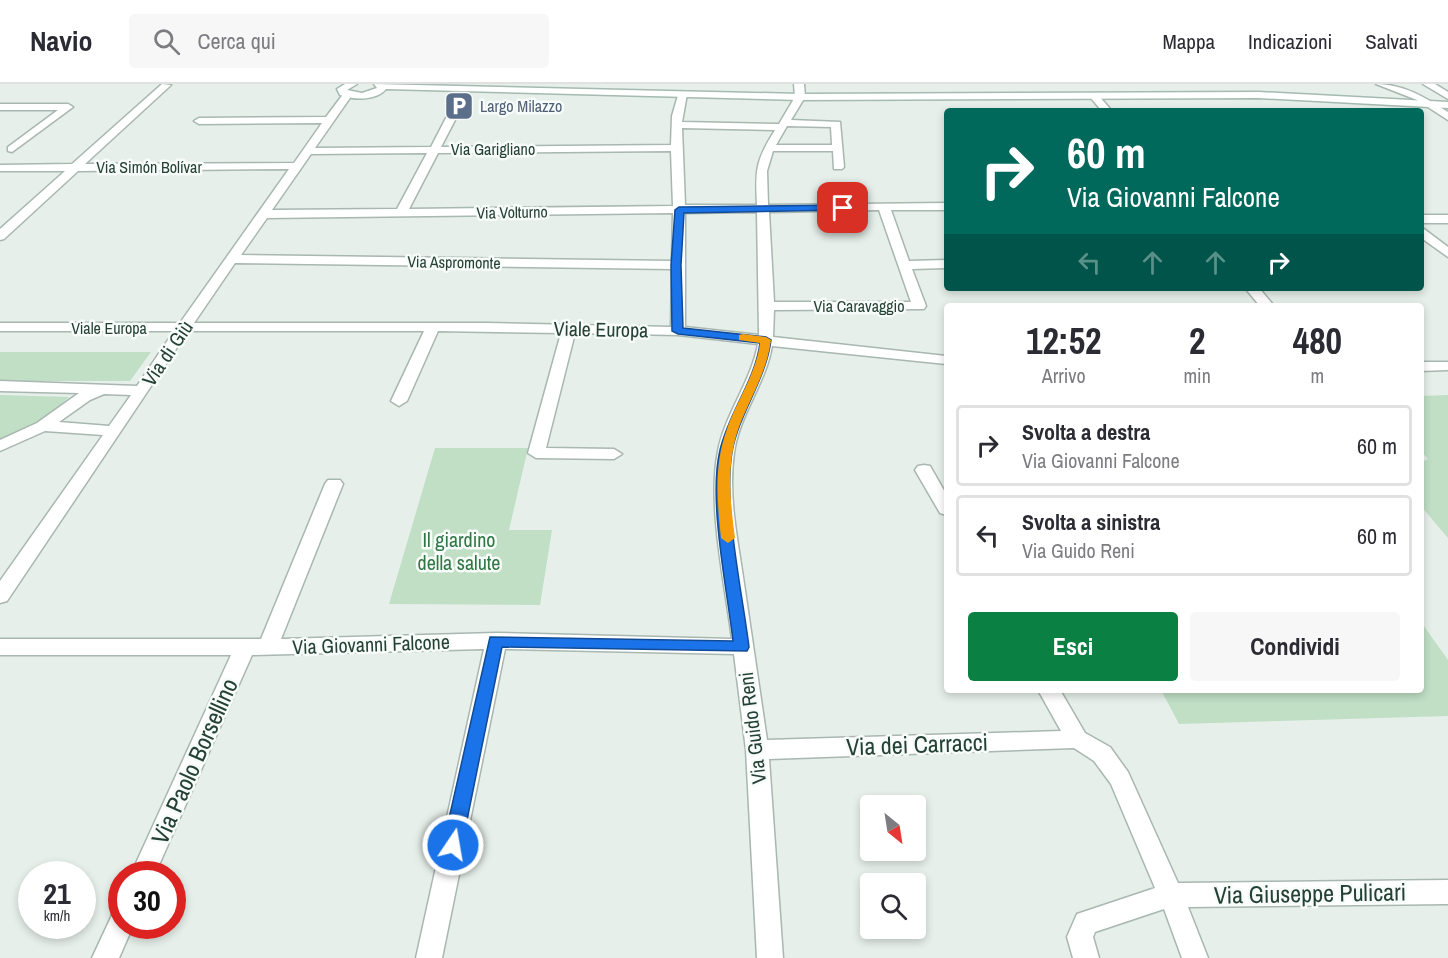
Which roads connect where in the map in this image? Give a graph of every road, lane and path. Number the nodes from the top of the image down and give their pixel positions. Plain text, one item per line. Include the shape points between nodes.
1 (1381, 84) edge
2 (1428, 84) edge
3 (166, 85) edge
4 (347, 87) edge
5 (377, 89) edge
6 (799, 90) edge
7 (682, 94) junction
8 (1095, 96) junction
9 (1448, 96) edge
10 (1431, 105) junction
11 (1448, 105) edge
12 (0, 107) edge
13 (1105, 108) edge
14 (333, 116) junction
15 (1448, 117) edge
16 (451, 118) dead end
17 (199, 121) dead end
18 (677, 125) junction
19 (783, 125) junction
20 (678, 148) junction
21 (769, 148) junction
22 (838, 148) junction
23 (0, 149) edge
24 (12, 149) junction
25 (435, 150) junction
26 (309, 151) junction
27 (0, 159) edge
28 (297, 166) junction
29 (838, 167) dead end
30 (0, 168) edge
31 (75, 168) junction
32 (944, 206) edge
33 (884, 207) junction
34 (762, 209) junction
35 (679, 210) junction
36 (401, 213) junction
37 (263, 214) junction
38 (1424, 219) edge
39 (1448, 219) edge
40 (1424, 233) edge
41 (0, 236) edge
42 (1448, 253) edge
43 (231, 259) junction
44 (944, 264) edge
45 (676, 265) junction
46 (906, 265) junction
47 (1254, 291) edge
48 (1264, 303) edge
49 (767, 306) junction
50 (0, 327) edge
51 (434, 327) junction
52 (183, 328) junction
53 (569, 328) junction
54 (678, 331) junction
55 (766, 340) junction
56 (944, 360) edge
57 (1448, 366) edge
58 (1424, 367) edge
59 (0, 386) edge
60 (105, 389) junction
61 (142, 391) junction
62 (399, 401) dead end
63 (43, 426) junction
64 (113, 432) junction
65 (0, 446) edge
66 (614, 454) dead end
67 (924, 470) dead end
68 (334, 484) dead end
69 (944, 505) edge
70 (0, 596) edge
71 (496, 641) junction
72 (0, 647) edge
73 (257, 647) junction
74 (741, 647) junction
75 (1051, 693) edge
76 (1077, 739) junction
77 (757, 750) junction
78 (150, 861) edge
79 (1448, 892) edge
80 (1171, 895) junction
81 (114, 939) edge
82 (105, 958) edge
83 (429, 958) edge
84 (770, 958) edge
85 (1086, 958) edge
86 (1195, 958) edge

1 - 10 street
2 - 9 street
3 - 31 street
4 - 5 street
4 - 14 street, Via di Giù
5 - 7 street
5 - 14 street, Via di Giù
6 - 7 street
6 - 8 street
6 - 19 street, Via Guido Reni
7 - 18 street via 678,99
8 - 10 street via 1259,95
8 - 13 street
10 - 11 street
10 - 15 street
12 - 24 street via 68,107
14 - 17 street
14 - 26 street, Via di Giù
16 - 25 street
18 - 19 street
18 - 20 street
19 - 21 street, Via Guido Reni
19 - 22 street via 836,124
20 - 25 street, Via Garigliano
20 - 35 street
21 - 22 street
21 - 34 street, Via Guido Reni via 761,171
22 - 29 street
23 - 24 street
24 - 27 street
25 - 26 street, Via Garigliano
25 - 36 street
26 - 28 street, Via di Giù
28 - 31 street, Via Simón Bolívar
28 - 37 street, Via di Giù
30 - 31 street, Via Simón Bolívar
31 - 41 street
32 - 33 street, Via Volturno
33 - 34 street, Via Volturno
33 - 46 street, Via Caravaggio
34 - 35 street, Via Volturno
34 - 49 street, Via Guido Reni
35 - 36 street, Via Volturno
35 - 45 street
36 - 37 street, Via Volturno
37 - 43 street, Via di Giù
38 - 39 street
40 - 42 street
43 - 45 street, Via Aspromonte
43 - 52 street, Via di Giù
44 - 46 street
45 - 54 street
46 - 49 street, Via Caravaggio via 919,306
47 - 48 street
49 - 55 street, Via Guido Reni
50 - 52 street, Viale Europa
51 - 52 street, Viale Europa
51 - 53 street, Viale Europa
51 - 62 street
52 - 61 street, Via di Giù
53 - 54 street, Viale Europa
53 - 66 street via 536,453
54 - 55 street, Viale Europa
55 - 56 street, Viale Europa
55 - 74 street, Via Guido Reni via 763,358 733,427 723,473
57 - 58 street
59 - 60 street
60 - 61 street
60 - 63 street via 84,397
61 - 64 street, Via di Giù
63 - 64 street
63 - 65 street
64 - 70 street, Via di Giù
67 - 69 street
68 - 73 street, Via Paolo Borsellino
71 - 73 street, Via Giovanni Falcone
71 - 74 street, Via Giovanni Falcone
71 - 83 street
72 - 73 street, Via Giovanni Falcone
73 - 78 street, Via Paolo Borsellino
74 - 77 street, Via Guido Reni
75 - 76 street
76 - 77 street, Via dei Carracci
76 - 80 street via 1102,754 1120,779
77 - 84 street, Via Guido Reni
79 - 80 street, Via Giuseppe Pulicari
80 - 85 street, Via Giuseppe Pulicari via 1086,923 1080,937
80 - 86 street
81 - 82 street

